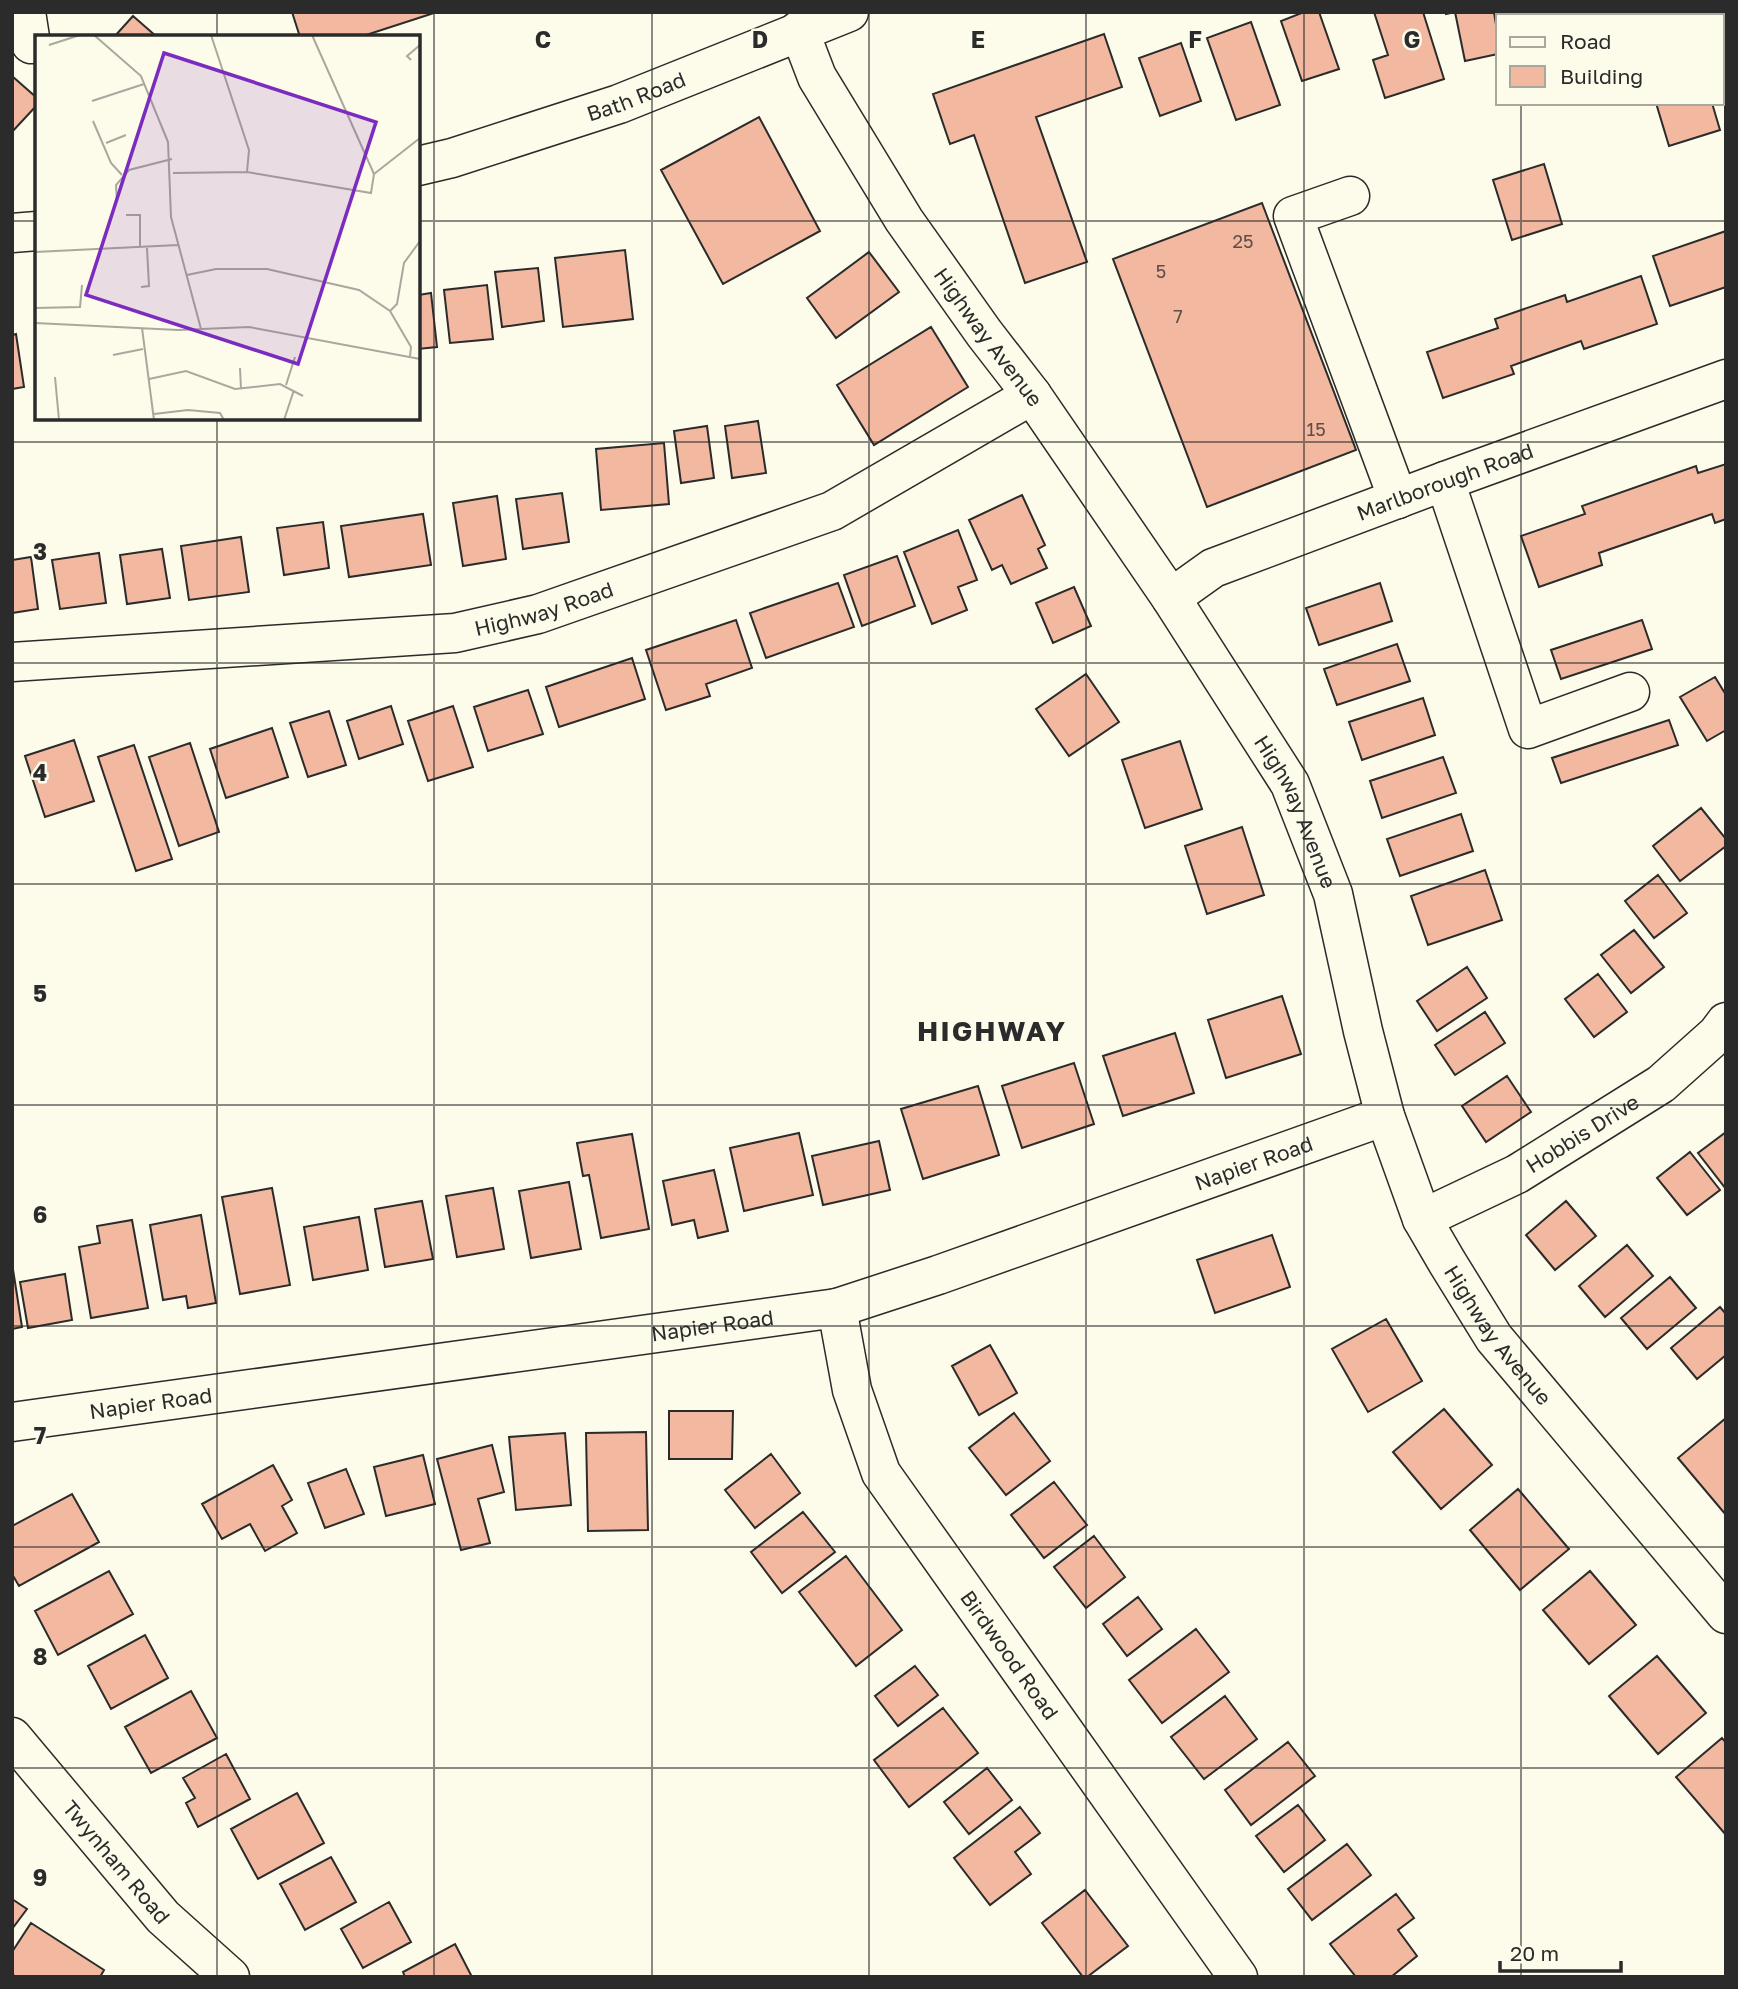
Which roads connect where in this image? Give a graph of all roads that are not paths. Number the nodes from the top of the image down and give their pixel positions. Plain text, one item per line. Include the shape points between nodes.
1 (849, 12) edge
2 (799, 30) junction
3 (420, 166) edge
4 (1350, 196) dead end
5 (35, 231) edge
6 (12, 233) edge
7 (1726, 379) edge
8 (1031, 395) junction
9 (1445, 481) junction
10 (1398, 499) junction
11 (1171, 598) junction
12 (12, 662) edge
13 (1630, 692) dead end
14 (1726, 1022) edge
15 (1385, 1116) junction
16 (1422, 1220) junction
17 (837, 1308) junction
18 (12, 1422) edge
19 (1726, 1614) edge
20 (12, 1737) edge
21 (230, 1977) edge
22 (1238, 1977) edge

1 - 2 street, Bath Road
2 - 3 street, Bath Road via 619,104
2 - 8 street, Highway Avenue via 817,77 904,220
4 - 10 street via 1293,216
5 - 6 street
7 - 9 street, Marlborough Road
8 - 11 street, Highway Avenue
8 - 12 street, Highway Road via 832,511 538,614 455,633
9 - 10 street, Marlborough Road
9 - 13 street via 1528,729
10 - 11 street, Marlborough Road via 1213,568
11 - 15 street, Highway Avenue via 1290,784 1333,894
14 - 16 street, Hobbis Drive via 1661,1084 1517,1174
15 - 16 street, Highway Avenue
15 - 17 street, Napier Road
16 - 19 street, Highway Avenue via 1493,1338
17 - 18 street, Napier Road
17 - 22 street, Birdwood Road via 852,1390 881,1473
20 - 21 street, Twynham Road via 163,1917

